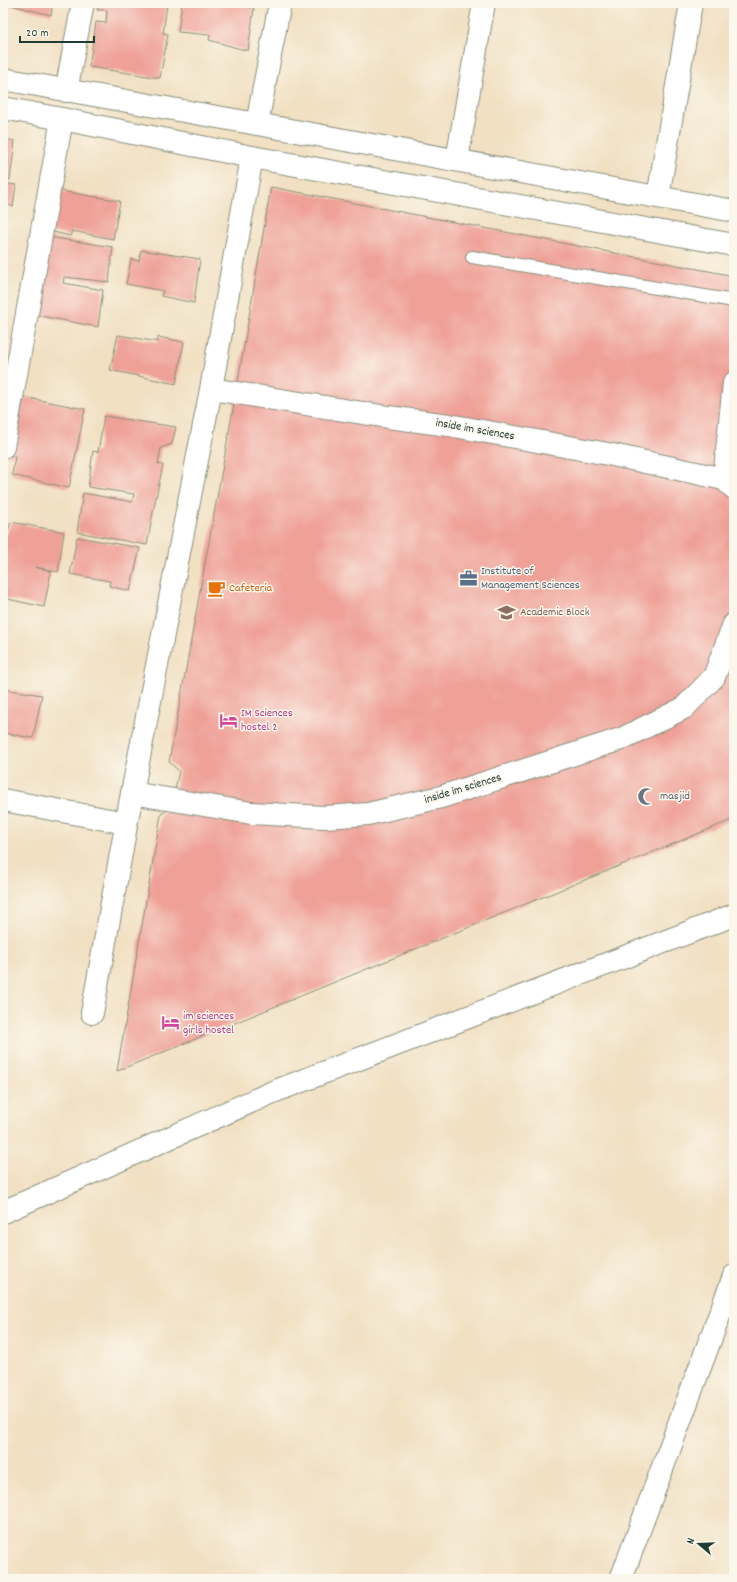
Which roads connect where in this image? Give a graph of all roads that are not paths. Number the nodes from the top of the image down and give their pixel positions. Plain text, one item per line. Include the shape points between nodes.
1 (83, 3) edge
2 (280, 3) edge
3 (484, 3) edge
4 (691, 3) edge
5 (3, 79) edge
6 (66, 91) junction
7 (3, 108) edge
8 (62, 119) junction
9 (257, 124) junction
10 (331, 137) junction
11 (252, 157) junction
12 (457, 160) junction
13 (326, 170) junction
14 (658, 197) junction
15 (734, 211) edge
16 (734, 245) edge
17 (472, 257) dead end
18 (734, 302) edge
19 (734, 383) edge
20 (211, 389) junction
21 (3, 447) edge
22 (729, 484) edge
23 (734, 624) edge
24 (132, 793) junction
25 (3, 800) edge
26 (126, 823) junction
27 (734, 915) edge
28 (92, 1012) dead end
29 (3, 1212) edge
30 (734, 1276) edge
31 (621, 1579) edge

1 - 6 street
2 - 9 street
3 - 12 street
4 - 14 street
5 - 6 street
6 - 9 street
7 - 8 street
8 - 11 street
8 - 21 street
9 - 10 street
10 - 12 street
10 - 13 street
11 - 13 street
11 - 20 street
12 - 14 street
13 - 16 street
14 - 15 street
17 - 18 lane
19 - 22 street
20 - 22 street, inside im sciences via 449,425 608,454
20 - 24 street
23 - 24 street, inside im sciences via 714,677 684,708 621,739 441,797 368,814 325,817 251,813
24 - 26 street
25 - 26 street
26 - 28 street
27 - 29 street via 273,1092
30 - 31 street

